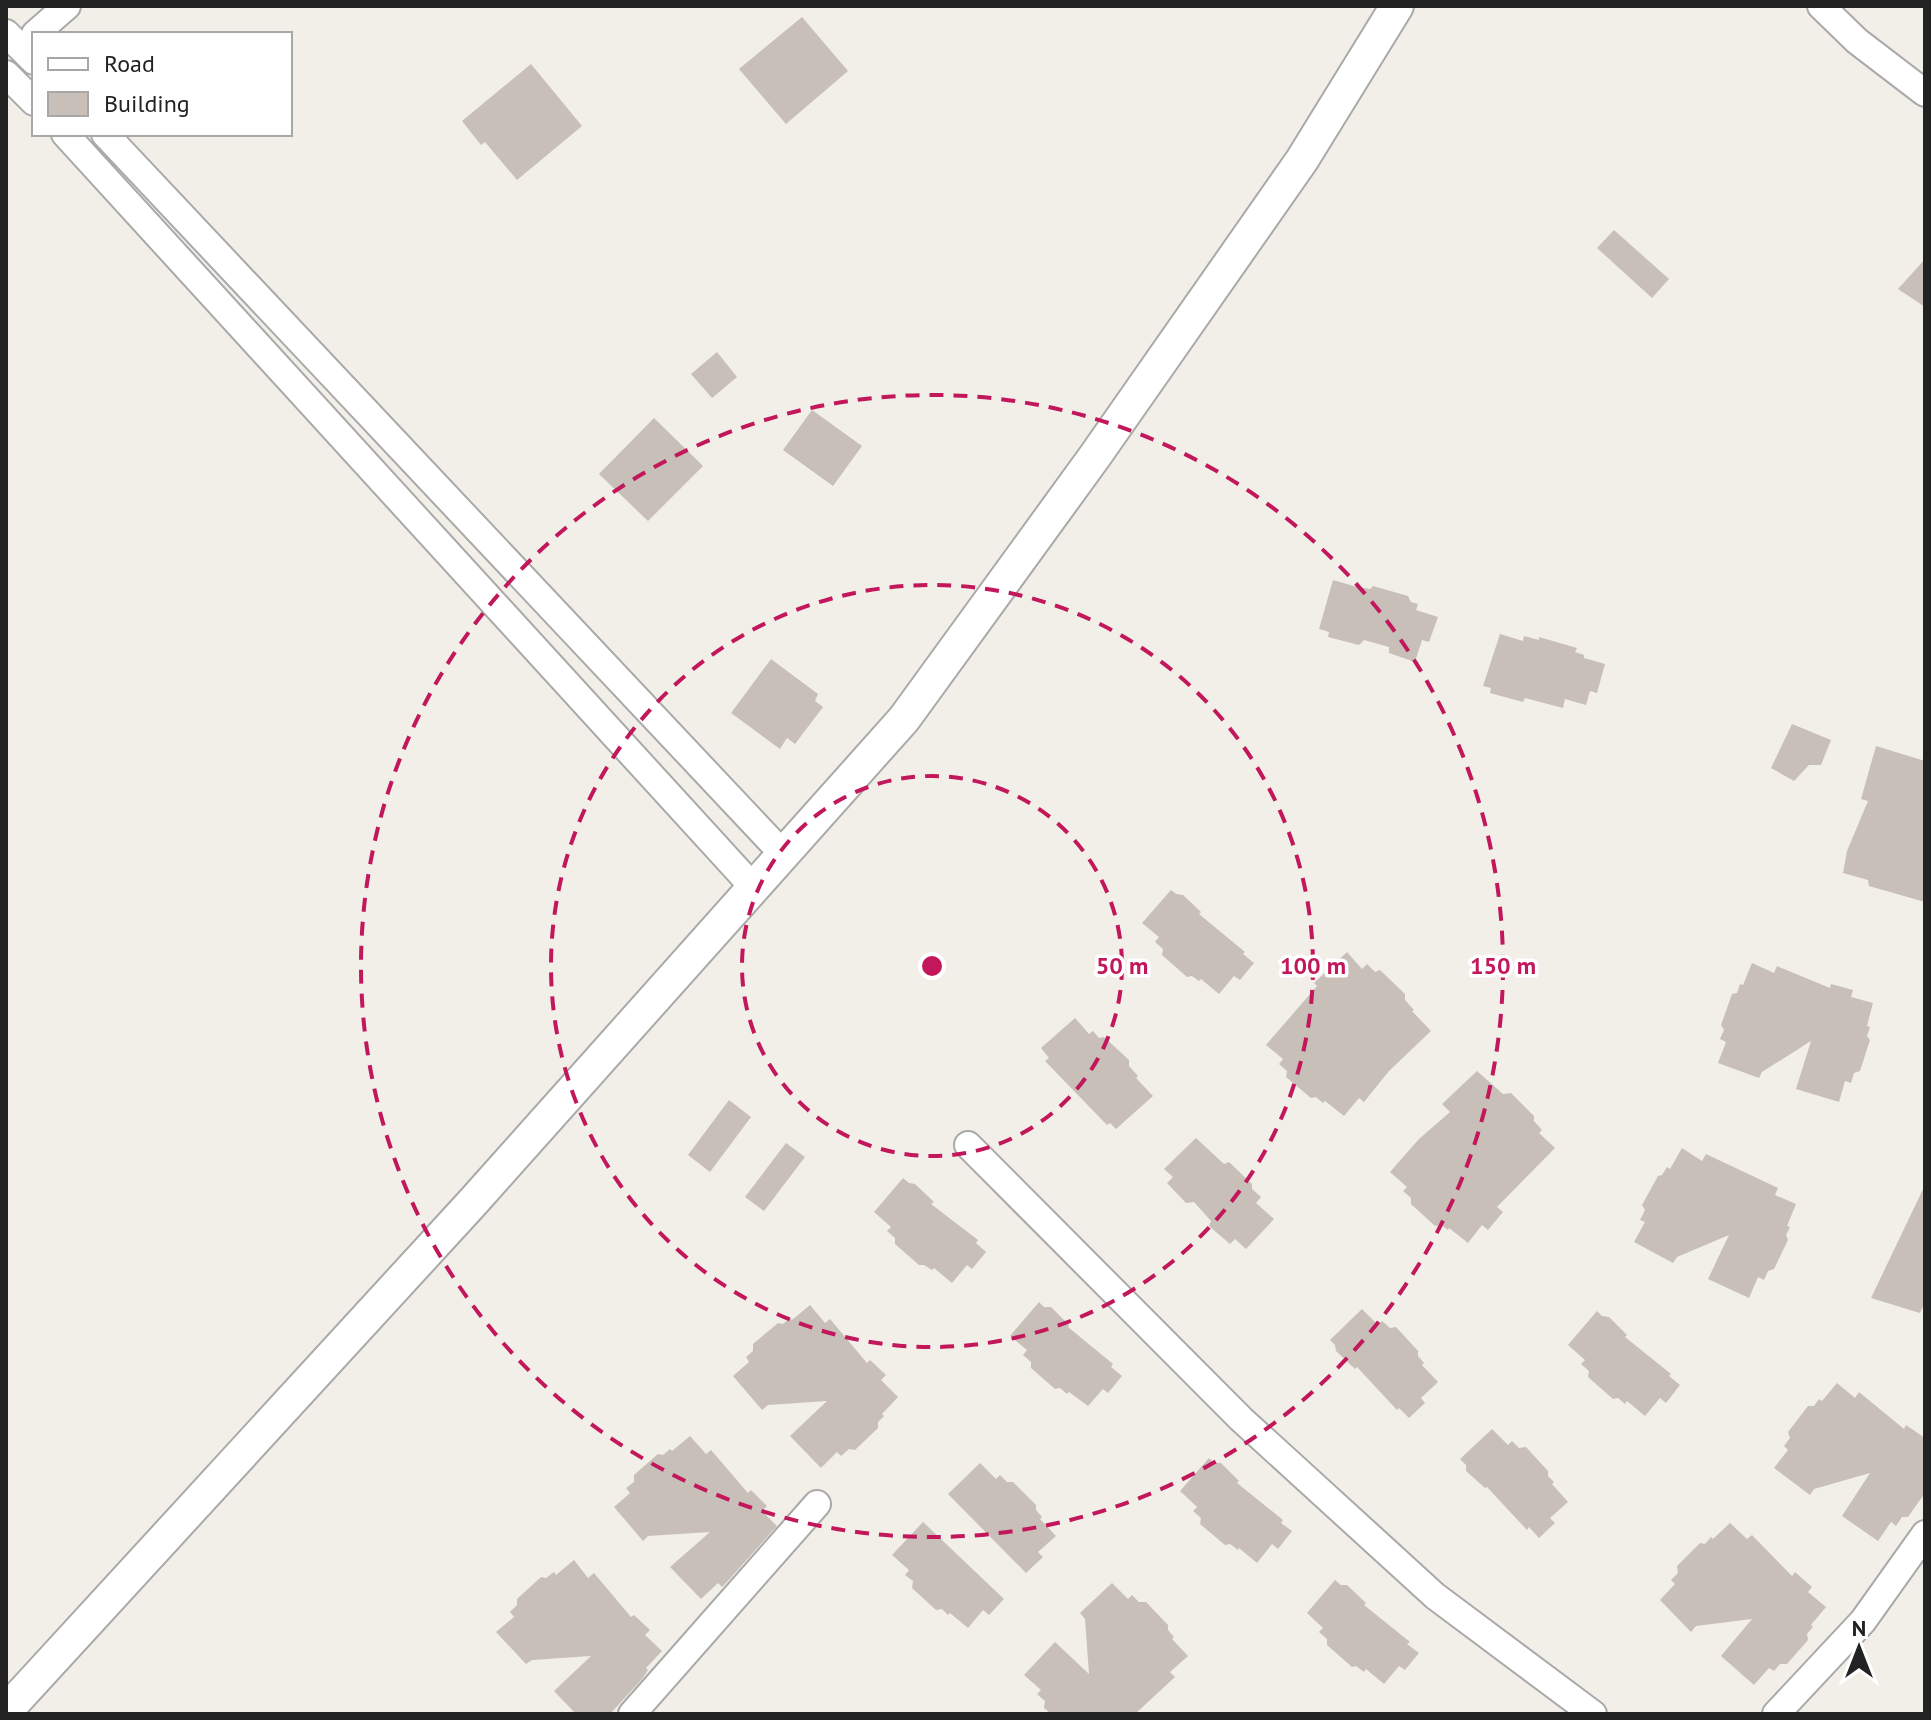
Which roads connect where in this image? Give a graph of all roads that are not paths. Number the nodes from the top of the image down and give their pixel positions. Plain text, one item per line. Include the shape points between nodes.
1 (67, 6) edge
2 (1397, 6) edge
3 (1821, 6) edge
4 (38, 32) edge
5 (6, 74) edge
6 (1925, 93) edge
7 (32, 100) edge
8 (67, 136) edge
9 (107, 136) edge
10 (784, 855) junction
11 (754, 888) junction
12 (968, 1145) dead end
13 (817, 1504) dead end
14 (1925, 1534) edge
15 (6, 1711) edge
16 (632, 1714) edge
17 (1593, 1714) edge
18 (1776, 1714) edge

1 - 4 street
2 - 10 street via 1302,160 1086,468 904,719
3 - 6 street
5 - 7 street
8 - 11 street
9 - 10 street
10 - 11 street
11 - 15 street
12 - 17 street via 1241,1419 1435,1596
13 - 16 street
14 - 18 street via 1863,1621

